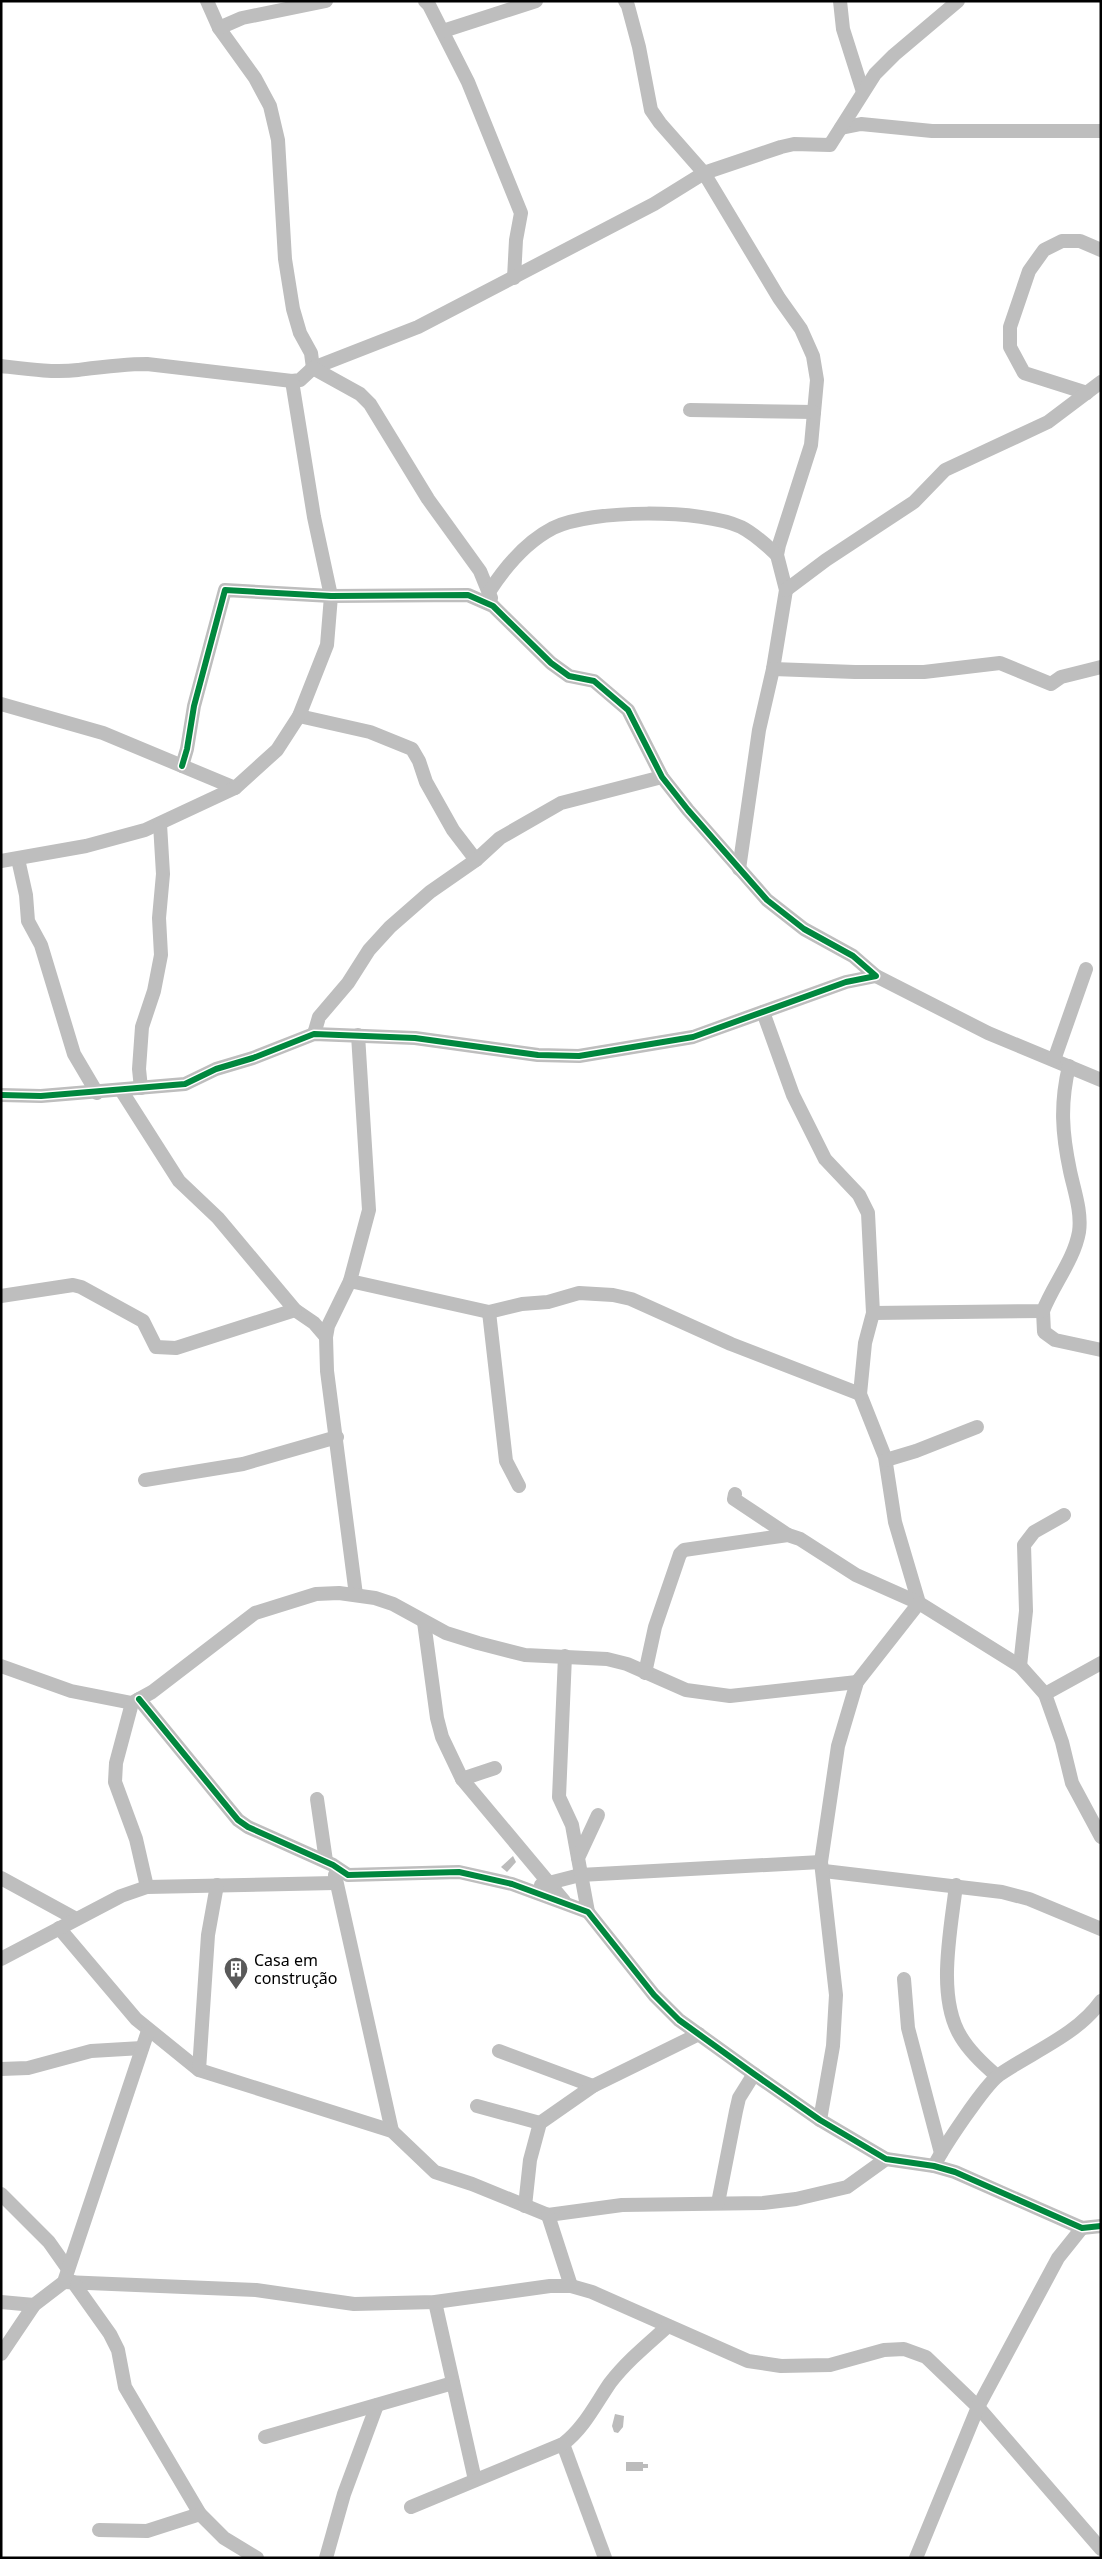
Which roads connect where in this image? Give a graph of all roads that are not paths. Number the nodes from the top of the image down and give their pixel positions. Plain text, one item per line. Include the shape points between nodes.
1 (207, 1) edge
2 (326, 1) edge
3 (425, 1) edge
4 (536, 1) edge
5 (625, 1) edge
6 (840, 1) edge
7 (958, 1) edge
8 (219, 28) junction
9 (443, 31) junction
10 (863, 92) junction
11 (852, 110) junction
12 (860, 124) junction
13 (841, 128) junction
14 (1101, 131) edge
15 (704, 173) junction
16 (1101, 250) edge
17 (516, 254) junction
18 (528, 269) junction
19 (514, 278) junction
20 (1, 366) edge
21 (313, 368) junction
22 (292, 381) junction
23 (1101, 382) edge
24 (1087, 393) junction
25 (690, 410) dead end
26 (814, 412) junction
27 (778, 555) junction
28 (783, 572) junction
29 (804, 575) junction
30 (786, 590) junction
31 (331, 596) junction
32 (491, 599) junction
33 (1101, 667) edge
34 (773, 669) junction
35 (1, 704) edge
36 (299, 716) junction
37 (182, 766) junction
38 (662, 776) junction
39 (236, 788) junction
40 (160, 824) junction
41 (18, 859) junction
42 (476, 860) junction
43 (1, 861) edge
44 (739, 869) junction
45 (853, 956) junction
46 (1086, 969) dead end
47 (876, 976) junction
48 (846, 982) junction
49 (763, 1012) junction
50 (314, 1034) junction
51 (358, 1035) junction
52 (1054, 1060) junction
53 (1069, 1066) junction
54 (1101, 1080) edge
55 (141, 1088) junction
56 (121, 1090) junction
57 (97, 1093) junction
58 (1, 1095) edge
59 (350, 1281) junction
60 (1, 1296) edge
61 (295, 1310) junction
62 (1043, 1311) junction
63 (489, 1312) junction
64 (873, 1313) junction
65 (326, 1337) junction
66 (1101, 1350) edge
67 (860, 1394) junction
68 (977, 1427) dead end
69 (338, 1437) junction
70 (886, 1460) junction
71 (146, 1480) dead end
72 (519, 1486) dead end
73 (734, 1494) dead end
74 (1064, 1515) dead end
75 (788, 1535) junction
76 (356, 1595) junction
77 (919, 1602) junction
78 (424, 1622) junction
79 (565, 1656) junction
80 (1101, 1663) edge
81 (1, 1666) edge
82 (1020, 1666) junction
83 (645, 1672) junction
84 (857, 1682) junction
85 (1045, 1694) junction
86 (135, 1701) junction
87 (495, 1768) dead end
88 (462, 1779) junction
89 (317, 1799) dead end
90 (598, 1815) dead end
91 (1101, 1837) edge
92 (578, 1858) junction
93 (330, 1863) junction
94 (823, 1866) junction
95 (580, 1875) junction
96 (1, 1878) edge
97 (548, 1882) junction
98 (335, 1883) junction
99 (217, 1885) junction
100 (956, 1885) junction
101 (147, 1887) junction
102 (526, 1890) junction
103 (564, 1902) junction
104 (588, 1912) junction
105 (76, 1919) junction
106 (60, 1928) junction
107 (1101, 1930) edge
108 (1, 1959) edge
109 (904, 1979) dead end
110 (1101, 2001) edge
111 (148, 2031) junction
112 (700, 2034) junction
113 (142, 2048) junction
114 (500, 2051) dead end
115 (1, 2069) edge
116 (199, 2070) junction
117 (754, 2074) junction
118 (997, 2076) junction
119 (593, 2086) junction
120 (477, 2106) dead end
121 (820, 2120) junction
122 (540, 2123) junction
123 (392, 2130) junction
124 (941, 2153) junction
125 (886, 2159) junction
126 (934, 2166) junction
127 (1, 2194) edge
128 (718, 2203) junction
129 (524, 2206) junction
130 (548, 2215) junction
131 (1101, 2226) edge
132 (1082, 2228) junction
133 (68, 2278) junction
134 (571, 2286) junction
135 (1, 2302) edge
136 (435, 2302) junction
137 (34, 2305) junction
138 (668, 2326) junction
139 (1, 2354) edge
140 (453, 2383) junction
141 (377, 2405) junction
142 (978, 2407) junction
143 (265, 2437) dead end
144 (563, 2444) junction
145 (475, 2480) junction
146 (412, 2506) dead end
147 (200, 2514) junction
148 (99, 2530) dead end
149 (1101, 2549) edge
150 (257, 2558) edge
151 (326, 2558) edge
152 (605, 2558) edge
153 (916, 2558) edge

1 - 8 street
2 - 8 street via 242,18
3 - 9 street
4 - 9 street
5 - 15 street via 639,47 651,110
6 - 10 street via 843,29
7 - 10 street via 894,55
8 - 21 street via 262,90 272,114 278,140 290,289 300,333 311,353
9 - 17 street via 468,82 521,213
10 - 11 street
11 - 12 street
11 - 13 street
12 - 13 street
12 - 14 street via 924,131
13 - 15 street via 833,141 825,146 794,144
15 - 18 street via 654,204
15 - 26 street via 807,341 816,371
16 - 24 street via 1080,241 1062,241 1044,250 1029,271 1010,327 1010,347 1024,373
17 - 18 street
17 - 19 street
18 - 19 street
19 - 21 street via 418,327
20 - 22 street via 29,370 76,370 147,364
21 - 22 street via 300,380
21 - 32 street via 360,394 370,404 428,499 470,555 487,584
22 - 31 street via 314,517
23 - 24 street
24 - 29 street via 1048,422 945,470 908,506
25 - 26 street
26 - 27 street via 811,445
27 - 28 street
27 - 32 street via 739,526 698,518 620,514 565,523 551,529 512,559
28 - 29 street
28 - 30 street
29 - 30 street
30 - 34 street
31 - 32 street via 468,595
31 - 36 street via 327,644
31 - 37 street via 225,590 194,706
32 - 38 street via 550,663 569,676 594,681 624,705
33 - 34 street via 1062,677 1051,684 1000,663 924,672
34 - 44 street via 759,730
35 - 37 street via 103,733
36 - 39 street via 277,750
36 - 42 street via 370,732 412,749 426,782
37 - 39 street
38 - 42 street via 561,803 500,838
38 - 44 street
39 - 40 street
40 - 41 street via 110,841
40 - 55 street via 163,874 159,918 161,955 142,1027
41 - 43 street
41 - 57 street via 28,921 41,945 74,1054
42 - 50 street via 430,892 390,927 319,1017
44 - 45 street via 767,900 795,922
45 - 47 street
45 - 48 street
46 - 52 street
47 - 48 street
47 - 52 street via 988,1033
48 - 49 street
49 - 51 street via 693,1037 579,1056 538,1055 415,1038
49 - 64 street via 792,1095 825,1159 864,1202 868,1213
50 - 51 street
50 - 55 street via 216,1069 185,1084
51 - 59 street via 369,1210
52 - 53 street
53 - 54 street
53 - 62 street via 1062,1093 1062,1116 1077,1201 1079,1232 1060,1280
55 - 56 street
56 - 57 street
56 - 61 street via 179,1181 218,1218
57 - 58 street
59 - 63 street
59 - 65 street via 334,1310
60 - 61 street via 73,1285 81,1287 143,1321 156,1347 176,1348
61 - 65 street via 314,1323
62 - 64 street
62 - 66 street via 1044,1332 1055,1340
63 - 67 street via 579,1293 613,1295 631,1299 731,1344
63 - 72 street via 506,1461
64 - 67 street via 865,1343
65 - 69 street
67 - 70 street
68 - 70 street via 916,1452
69 - 71 street via 243,1464
69 - 76 street
70 - 77 street via 895,1522
73 - 75 street via 734,1499
74 - 82 street via 1034,1532 1024,1545 1026,1611
75 - 77 street via 800,1539 856,1575
75 - 83 street via 684,1550 655,1627
76 - 78 street via 393,1604
76 - 86 street via 316,1594 255,1613
77 - 82 street
77 - 84 street
78 - 79 street via 446,1633 525,1655
78 - 88 street via 437,1718 442,1737
79 - 83 street via 607,1659
79 - 92 street via 559,1797 572,1825
80 - 85 street
81 - 86 street via 71,1691
82 - 85 street
83 - 84 street via 686,1690 730,1696
84 - 94 street via 838,1746
85 - 91 street via 1079,1801
86 - 93 street via 243,1824
86 - 101 street via 116,1762 115,1782 136,1839
87 - 88 street
88 - 97 street
89 - 93 street
90 - 92 street
92 - 95 street
93 - 98 street
93 - 102 street via 348,1875 459,1872
94 - 95 street
94 - 100 street
94 - 121 street via 836,2018
95 - 97 street
95 - 104 street
96 - 105 street
97 - 102 street
97 - 103 street
98 - 99 street
98 - 123 street
99 - 101 street
99 - 116 street via 208,1935
100 - 107 street via 1029,1899
100 - 118 street via 949,1937 949,2006 960,2036 970,2051
101 - 105 street via 120,1896
102 - 103 street
103 - 104 street
104 - 112 street via 654,1995 679,2020
105 - 106 street
106 - 108 street
106 - 111 street
109 - 124 street via 908,2028
110 - 118 street via 1062,2036
111 - 113 street
111 - 116 street
112 - 117 street
112 - 119 street
113 - 115 street via 91,2051 28,2068
113 - 133 street
114 - 119 street
116 - 123 street
117 - 121 street
117 - 128 street via 739,2098
118 - 124 street
119 - 122 street
120 - 122 street
121 - 125 street
122 - 129 street via 530,2160
123 - 129 street via 435,2172
124 - 126 street
125 - 126 street
125 - 128 street via 847,2187 796,2199
126 - 132 street via 955,2172
127 - 133 street via 49,2242
128 - 130 street via 622,2205
129 - 130 street
130 - 134 street
131 - 132 street
132 - 142 street via 1058,2258
133 - 136 street via 256,2290 354,2304
133 - 137 street
133 - 147 street via 110,2334 118,2350 125,2387
134 - 136 street
134 - 138 street
135 - 137 street
136 - 140 street
137 - 139 street
138 - 142 street via 748,2361 781,2366 830,2365 884,2350 904,2349 926,2357
138 - 144 street via 632,2357 578,2433
140 - 141 street
140 - 145 street
141 - 143 street
141 - 151 street via 344,2494
142 - 149 street
142 - 153 street
144 - 145 street
144 - 152 street
145 - 146 street
147 - 148 street via 147,2531
147 - 150 street via 224,2538

